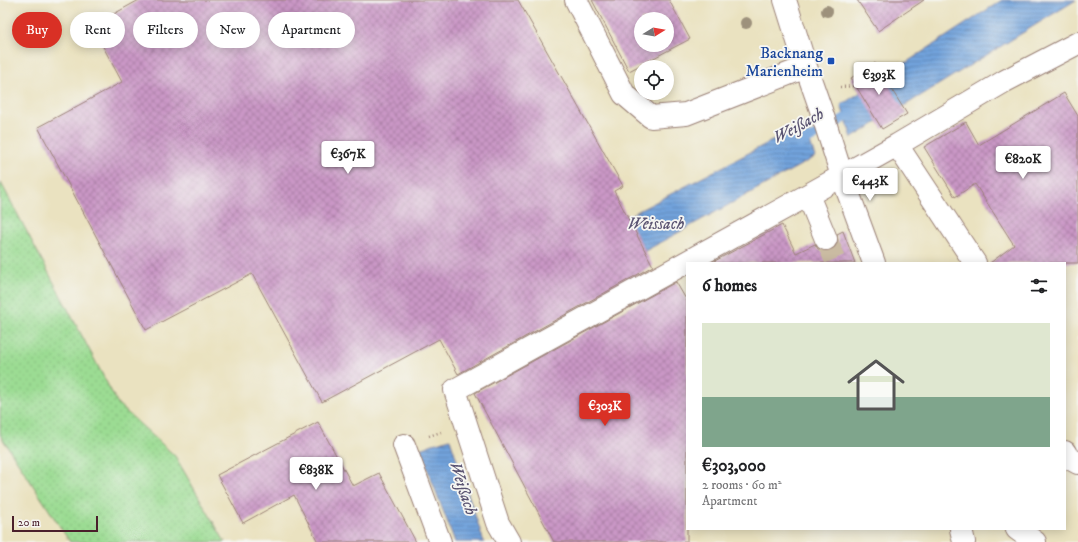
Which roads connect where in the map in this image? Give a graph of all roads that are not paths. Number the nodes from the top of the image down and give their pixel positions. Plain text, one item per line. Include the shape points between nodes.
1 (576, 0) edge
2 (785, 0) edge
3 (1078, 43) edge
4 (806, 67) junction
5 (897, 145) junction
6 (842, 176) junction
7 (808, 195) junction
8 (826, 239) tunnel mouth
9 (686, 262) edge
10 (687, 262) edge
11 (874, 262) edge
12 (974, 262) edge
13 (404, 445) dead end
14 (1066, 454) edge
15 (1078, 463) edge
16 (961, 530) edge
17 (1018, 530) edge
18 (440, 542) edge
19 (509, 542) edge
20 (964, 542) edge
21 (1035, 542) edge

1 - 4 street via 624,94 651,117 686,114
2 - 4 street
3 - 5 street via 1005,81
4 - 6 street
5 - 6 street
5 - 12 street
6 - 7 street
6 - 11 street
7 - 8 street
7 - 10 street
9 - 19 street via 455,390 498,523
13 - 18 street
14 - 15 street
16 - 20 street
17 - 21 street

